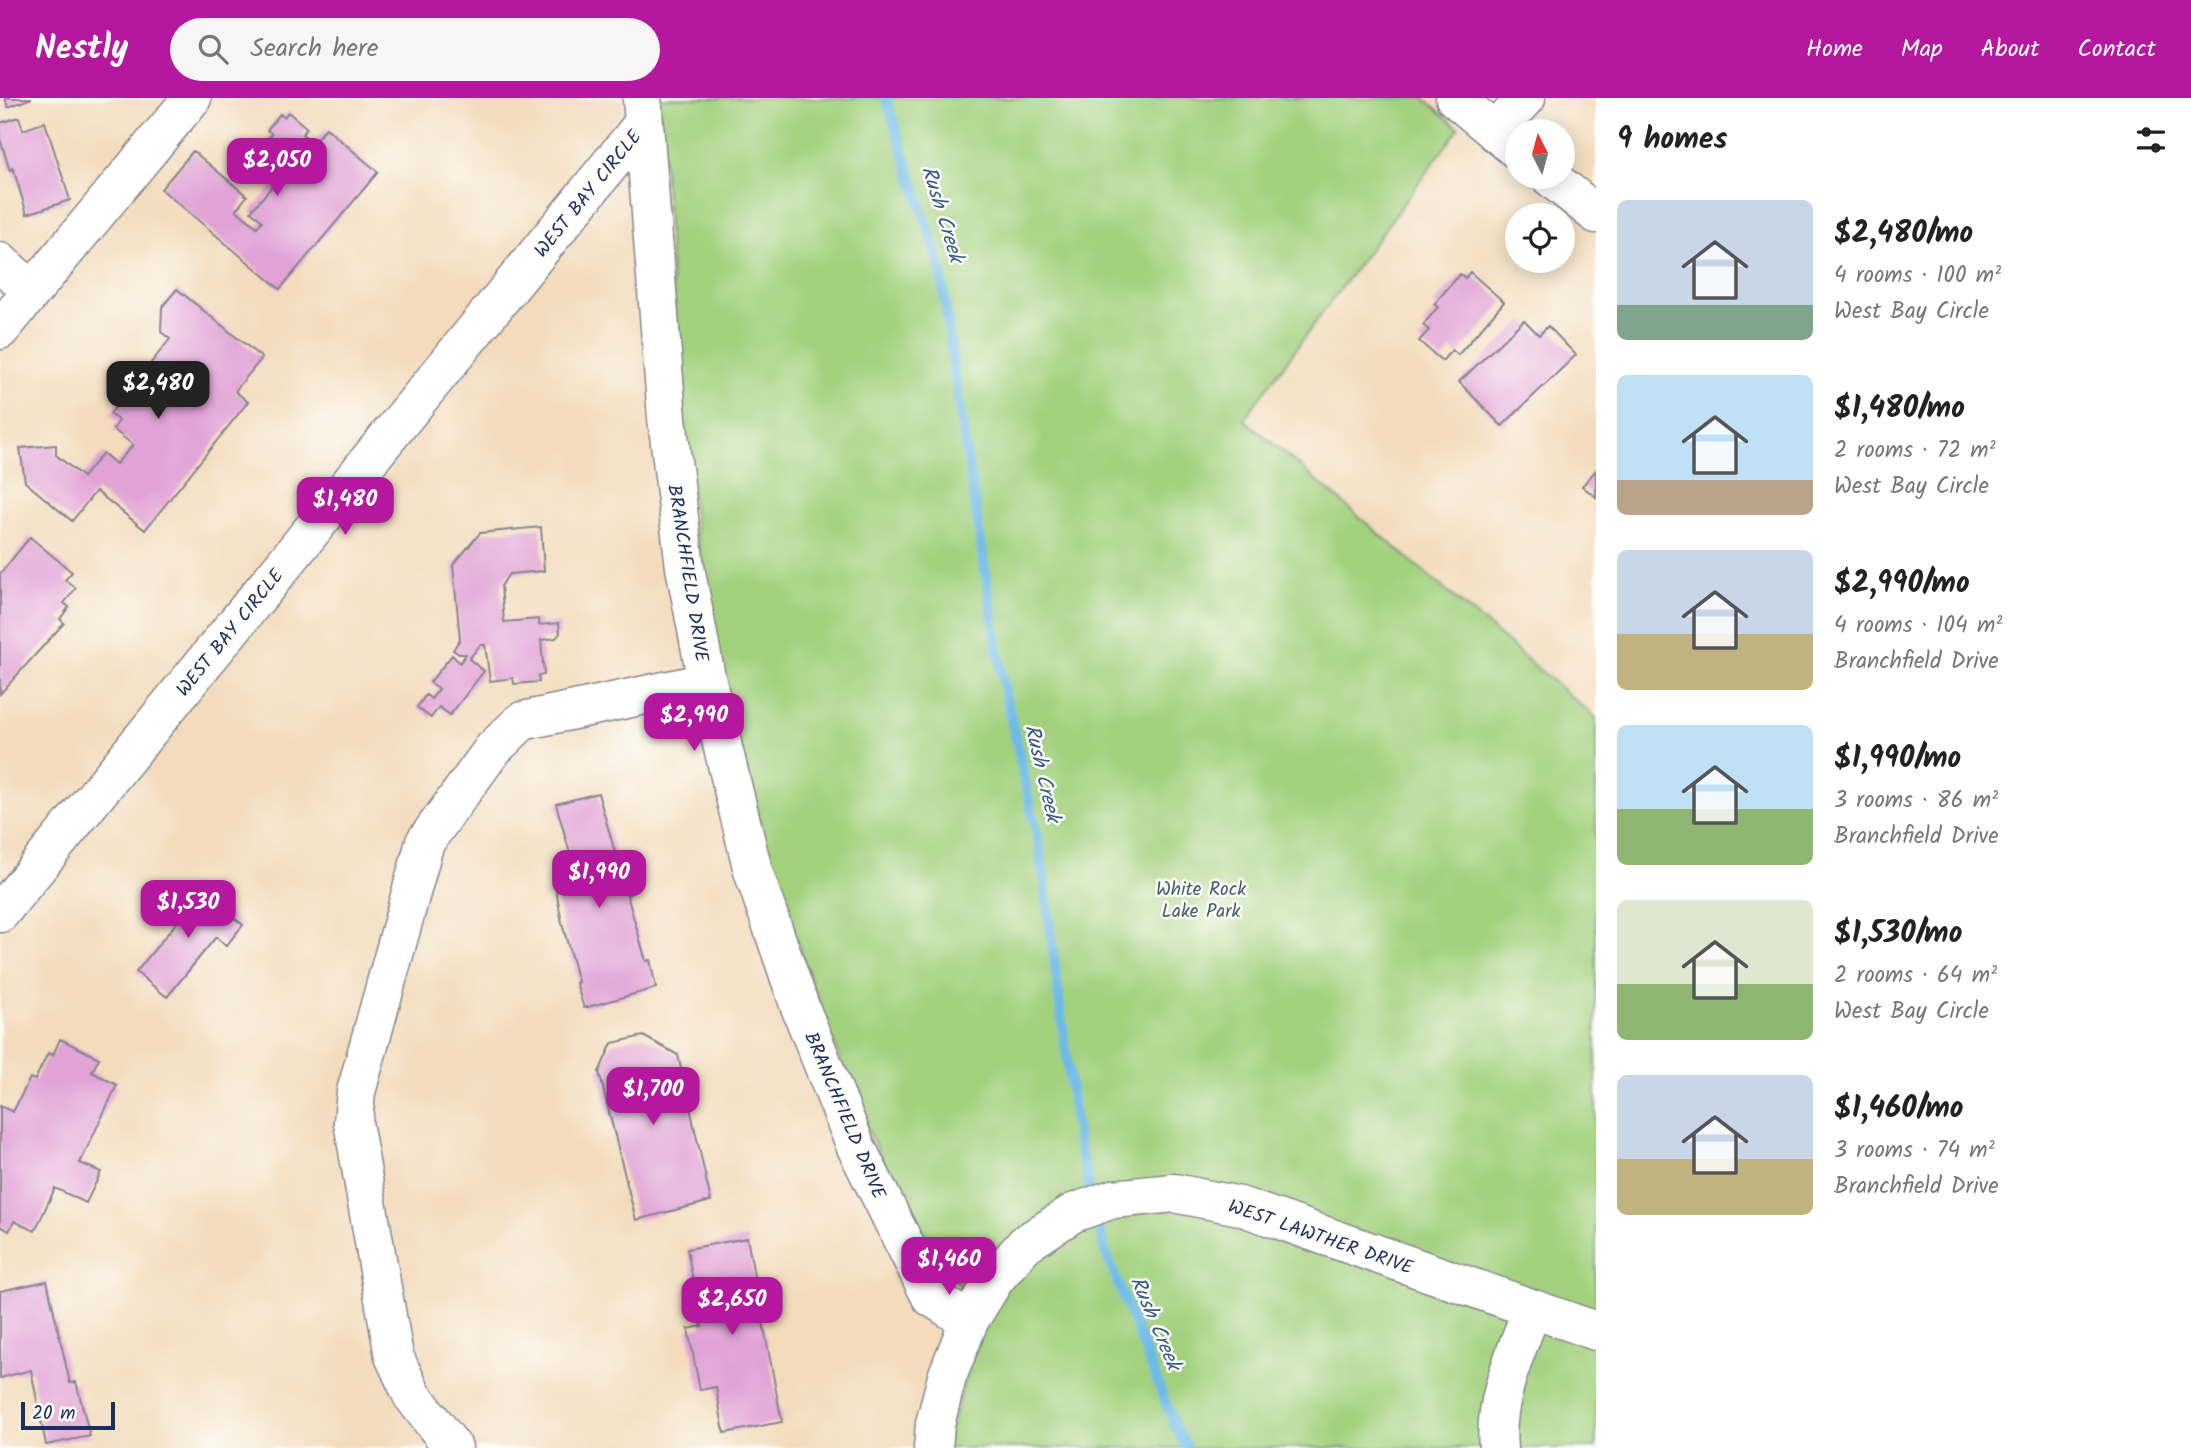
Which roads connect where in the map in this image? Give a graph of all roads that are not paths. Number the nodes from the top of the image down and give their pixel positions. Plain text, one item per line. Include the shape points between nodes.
1 (192, 98) edge
2 (1455, 98) edge
3 (1526, 98) edge
4 (643, 111) edge
5 (1516, 119) edge
6 (1505, 140) edge
7 (1565, 189) edge
8 (1596, 214) edge
9 (0, 262) edge
10 (32, 291) junction
11 (0, 330) edge
12 (707, 682) junction
13 (0, 913) edge
14 (1532, 1309) junction
15 (969, 1321) junction
16 (1596, 1331) edge
17 (453, 1448) edge
18 (933, 1448) edge
19 (1498, 1448) edge

1 - 10 street
2 - 6 street
3 - 5 street
4 - 12 street, BRANCHFIELD DRIVE via 667,418 685,567
4 - 13 street, WEST BAY CIRCLE
7 - 8 street
9 - 10 street
10 - 11 street
12 - 15 street, BRANCHFIELD DRIVE via 753,871 800,1007 856,1147 931,1297
12 - 17 street via 522,721 494,749 425,842 356,1092 353,1122 394,1356 412,1395
14 - 15 street, WEST LAWTHER DRIVE via 1240,1206 1174,1193 1112,1199 1073,1213 1025,1244 995,1279
14 - 16 street, WEST LAWTHER DRIVE
14 - 19 street via 1509,1372 1496,1430
15 - 18 street, WEST LAWTHER DRIVE via 947,1377

